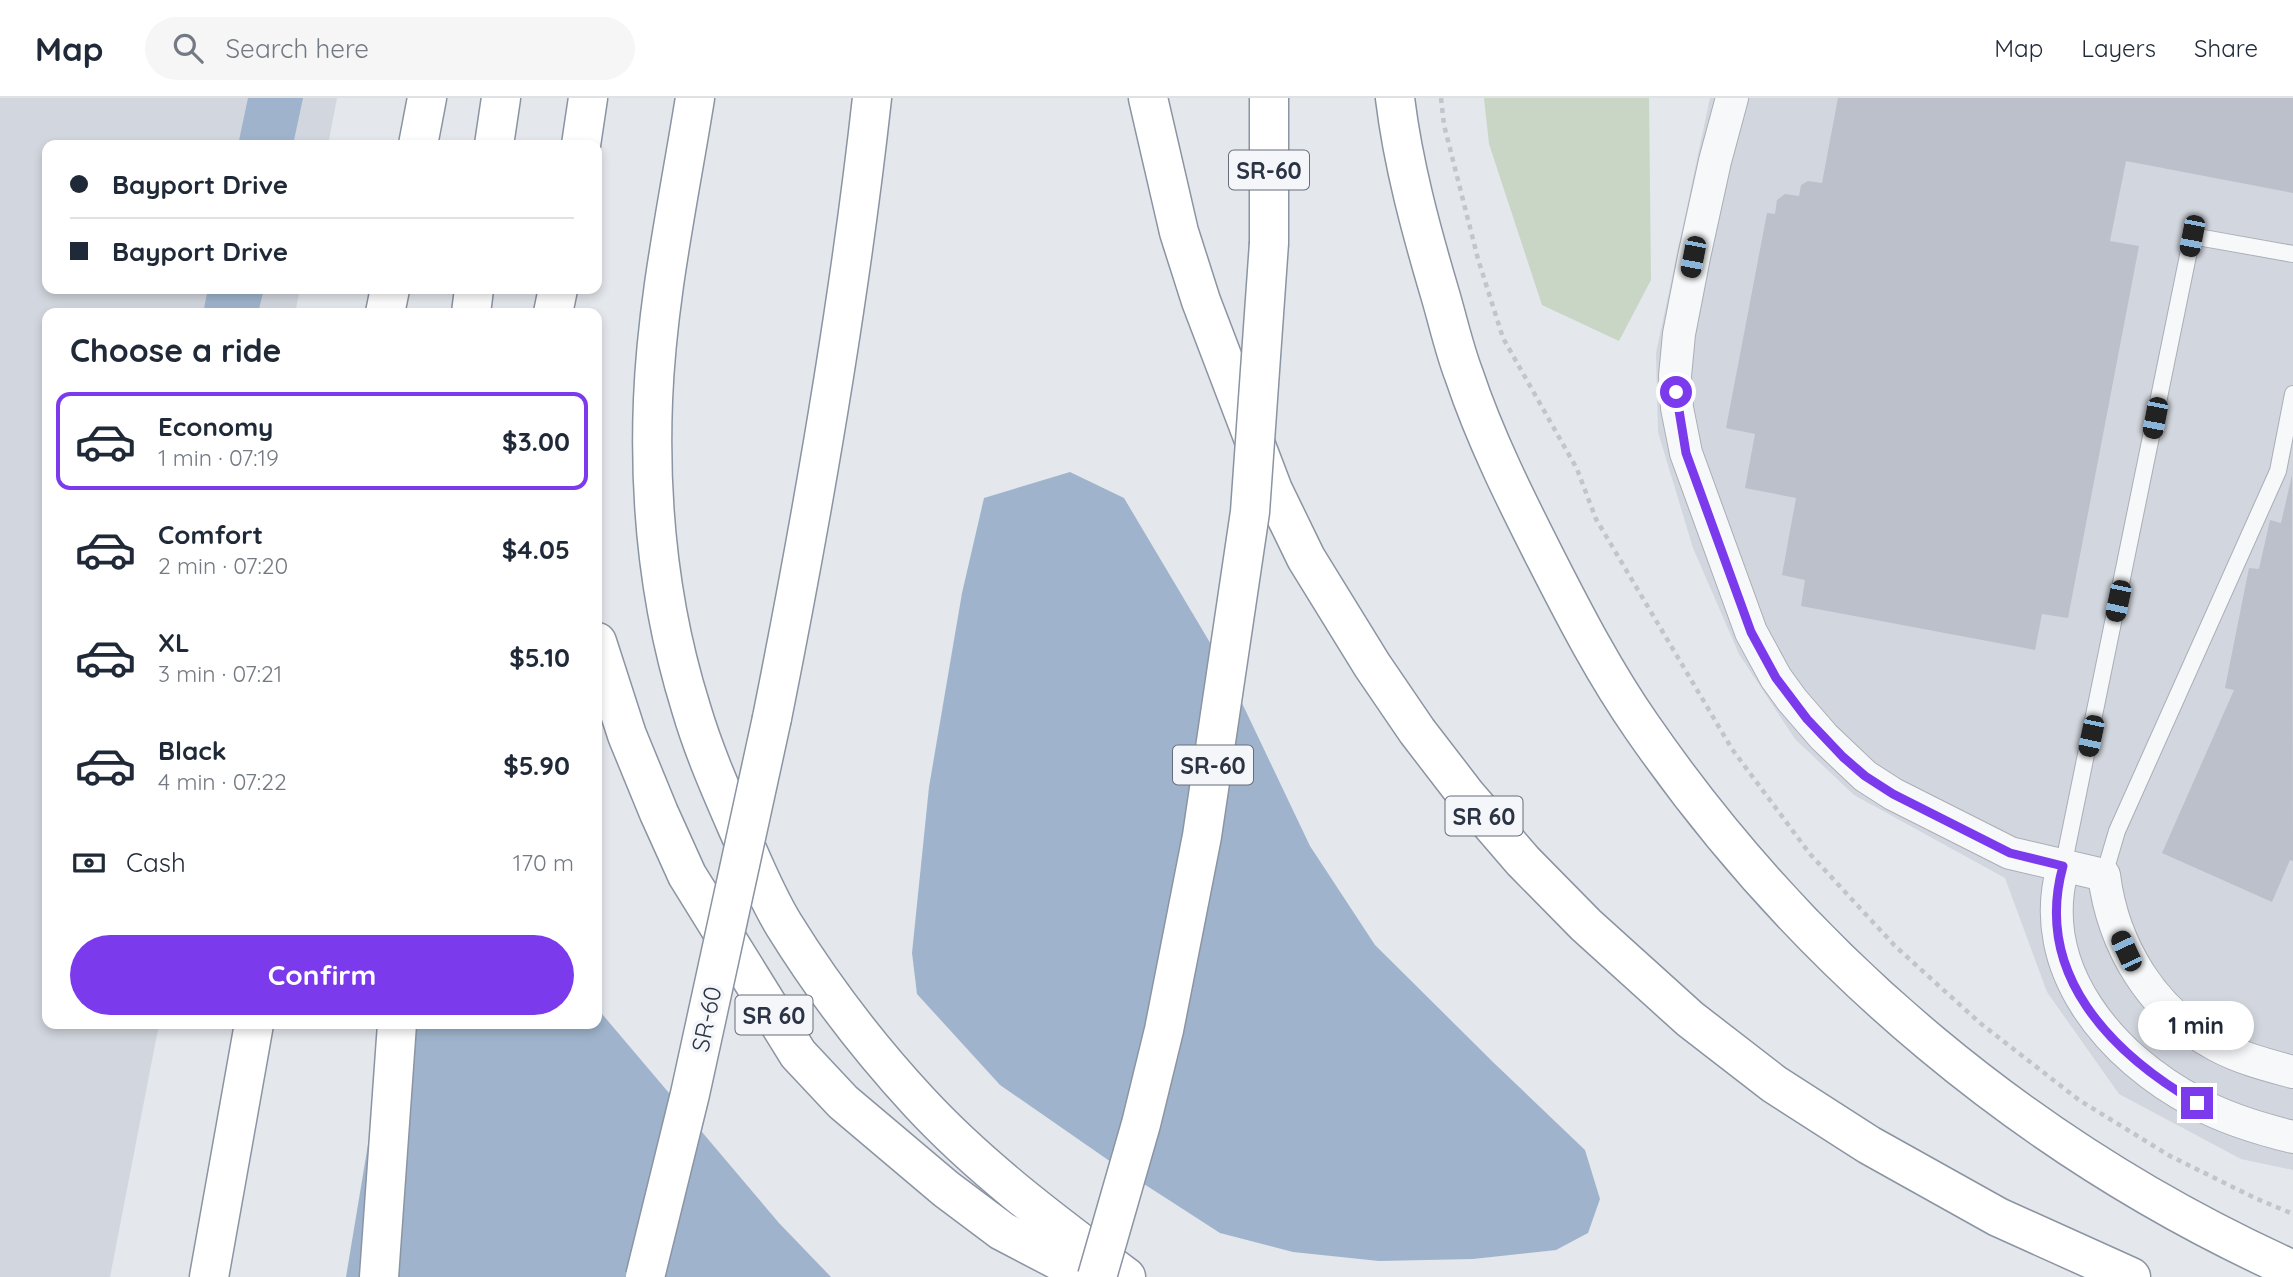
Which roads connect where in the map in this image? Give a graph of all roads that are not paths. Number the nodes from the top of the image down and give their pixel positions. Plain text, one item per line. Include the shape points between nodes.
1 (427, 98) edge
2 (501, 98) edge
3 (588, 98) edge
4 (695, 98) edge
5 (872, 98) edge
6 (1148, 98) edge
7 (1269, 98) edge
8 (1395, 98) edge
9 (1732, 98) edge
10 (419, 140) edge
11 (495, 140) edge
12 (582, 140) edge
13 (2293, 254) edge
14 (2293, 394) edge
15 (602, 657) edge
16 (2063, 866) junction
17 (2104, 876) junction
18 (253, 1029) edge
19 (397, 1029) edge
20 (2293, 1072) edge
21 (2293, 1137) edge
22 (2293, 1270) edge
23 (209, 1277) edge
24 (379, 1277) edge
25 (645, 1277) edge
26 (1090, 1277) edge
27 (1097, 1277) edge
28 (1126, 1277) edge
29 (2131, 1277) edge

1 - 10 highway
2 - 11 highway
3 - 12 highway
4 - 28 highway via 662,296 653,397 653,487 673,635 710,766 782,923 871,1047 921,1105 982,1162
5 - 25 highway, SR-60 / SR-60, bridge via 801,575 690,1094
6 - 29 highway, SR 60 via 1178,232 1273,490 1306,558 1372,665 1467,796 1586,926 1690,1019 1774,1084 1868,1145 1998,1217
7 - 27 highway, SR-60 / SR-60, bridge via 1269,243 1250,512 1202,836 1164,1030
8 - 22 highway via 1427,249 1464,376 1517,502 1579,622 1640,724 1717,829 1865,987 1939,1052 2096,1164 2175,1212
9 - 16 street via 1693,257 1675,376 1686,453 1751,632 1792,700 1865,776 2010,853
13 - 16 lane via 2192,236
14 - 17 lane via 2278,471 2117,831
15 - 26 highway, SR 60 via 627,734 687,875 798,1054 843,1102 946,1189 1002,1231
16 - 17 street
16 - 21 street via 2055,914 2062,951 2076,988 2106,1034 2153,1076 2197,1103
17 - 20 street via 2114,925 2157,997 2192,1031 2218,1046
18 - 23 highway
19 - 24 highway

